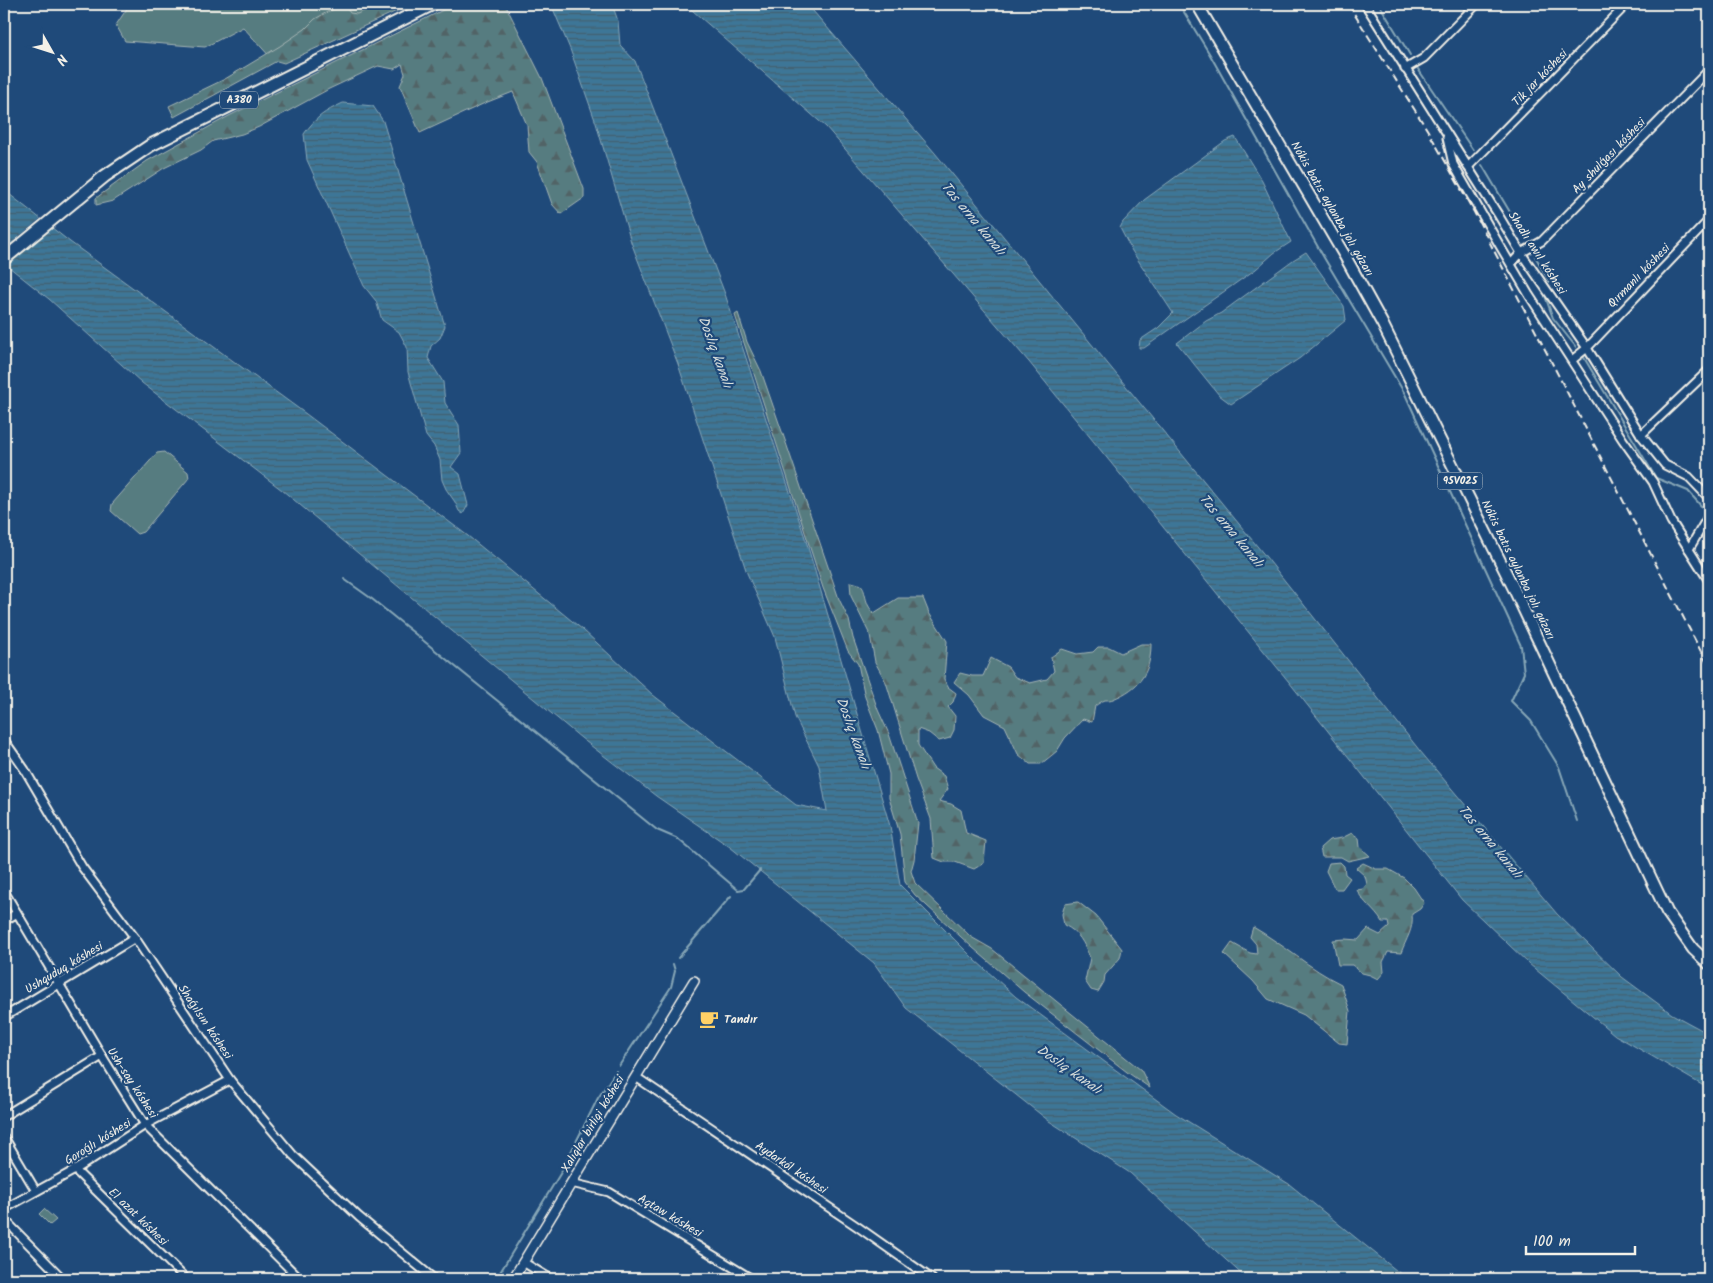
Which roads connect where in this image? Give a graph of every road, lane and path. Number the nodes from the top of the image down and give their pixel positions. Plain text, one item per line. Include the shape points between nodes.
1 (433, 4) edge
2 (1197, 4) edge
3 (1365, 4) edge
4 (1477, 4) edge
5 (1627, 4) edge
6 (1405, 69) junction
7 (1709, 70) edge
8 (1446, 133) junction
9 (1468, 167) junction
10 (1709, 220) edge
11 (1521, 253) junction
12 (4, 259) edge
13 (1511, 264) junction
14 (1587, 348) junction
15 (1572, 360) junction
16 (1709, 370) edge
17 (1642, 435) junction
18 (1709, 498) edge
19 (1709, 514) edge
20 (1689, 548) junction
21 (1709, 581) edge
22 (4, 740) edge
23 (4, 891) edge
24 (17, 912) junction
25 (4, 920) edge
26 (135, 938) junction
27 (1709, 964) edge
28 (694, 981) dead end
29 (59, 984) junction
30 (4, 1017) edge
31 (102, 1056) junction
32 (636, 1077) junction
33 (230, 1080) junction
34 (4, 1116) edge
35 (145, 1125) junction
36 (4, 1137) edge
37 (75, 1170) junction
38 (572, 1182) junction
39 (36, 1191) junction
40 (4, 1208) edge
41 (4, 1219) edge
42 (523, 1262) junction
43 (63, 1279) edge
44 (186, 1279) edge
45 (300, 1279) edge
46 (434, 1279) edge
47 (513, 1279) edge
48 (551, 1279) edge
49 (752, 1279) edge
50 (932, 1279) edge

1 - 12 highway, A380 via 151,145 105,176
2 - 27 main road, Nókis batıs aylanba jolı gúzarı / 95V025 via 1382,323 1513,587 1667,912 1693,949
3 - 6 street, Shadlı awıl kóshesi
4 - 6 street via 1424,58
5 - 9 street, Tik jar kóshesi
6 - 8 street, Shadlı awıl kóshesi
7 - 11 street, Ay shulǵası kóshesi via 1542,241
8 - 9 street, Shadlı awıl kóshesi
8 - 13 street via 1453,164
9 - 11 street, Shadlı awıl kóshesi
10 - 14 street, Qırmanlı kóshesi
11 - 13 street, Ay shulǵası kóshesi
11 - 14 street, Shadlı awıl kóshesi
13 - 15 street
14 - 15 street, Qırmanlı kóshesi
14 - 17 street, Shadlı awıl kóshesi
15 - 20 street via 1652,482
16 - 17 street
17 - 18 street, Shadlı awıl kóshesi via 1665,465 1689,477
19 - 20 street
20 - 21 street
22 - 26 street, Shaǵılsın kóshesi via 82,867
23 - 24 street, Ush-say kóshesi
24 - 25 street
24 - 29 street, Ush-say kóshesi
26 - 29 street, Ushquduq kóshesi
26 - 33 street, Shaǵılsın kóshesi
28 - 32 street, Xalıqlar birligi kóshesi
29 - 30 street, Ushquduq kóshesi
29 - 31 street, Ush-say kóshesi
31 - 34 street
31 - 35 street, Ush-say kóshesi
32 - 38 street, Xalıqlar birligi kóshesi
32 - 50 street, Aydarkól kóshesi
33 - 35 street, Goroǵlı kóshesi
33 - 46 street, Shaǵılsın kóshesi via 293,1155 359,1217
35 - 37 street, Goroǵlı kóshesi
35 - 45 street, Ush-say kóshesi
36 - 39 street
37 - 39 street, Goroǵlı kóshesi
37 - 44 street, El azat kóshesi
38 - 42 street, Xalıqlar birligi kóshesi
38 - 49 street, Aqtaw kóshesi via 610,1192
39 - 40 street, Goroǵlı kóshesi
41 - 43 street
42 - 47 street, Xalıqlar birligi kóshesi
42 - 48 street

